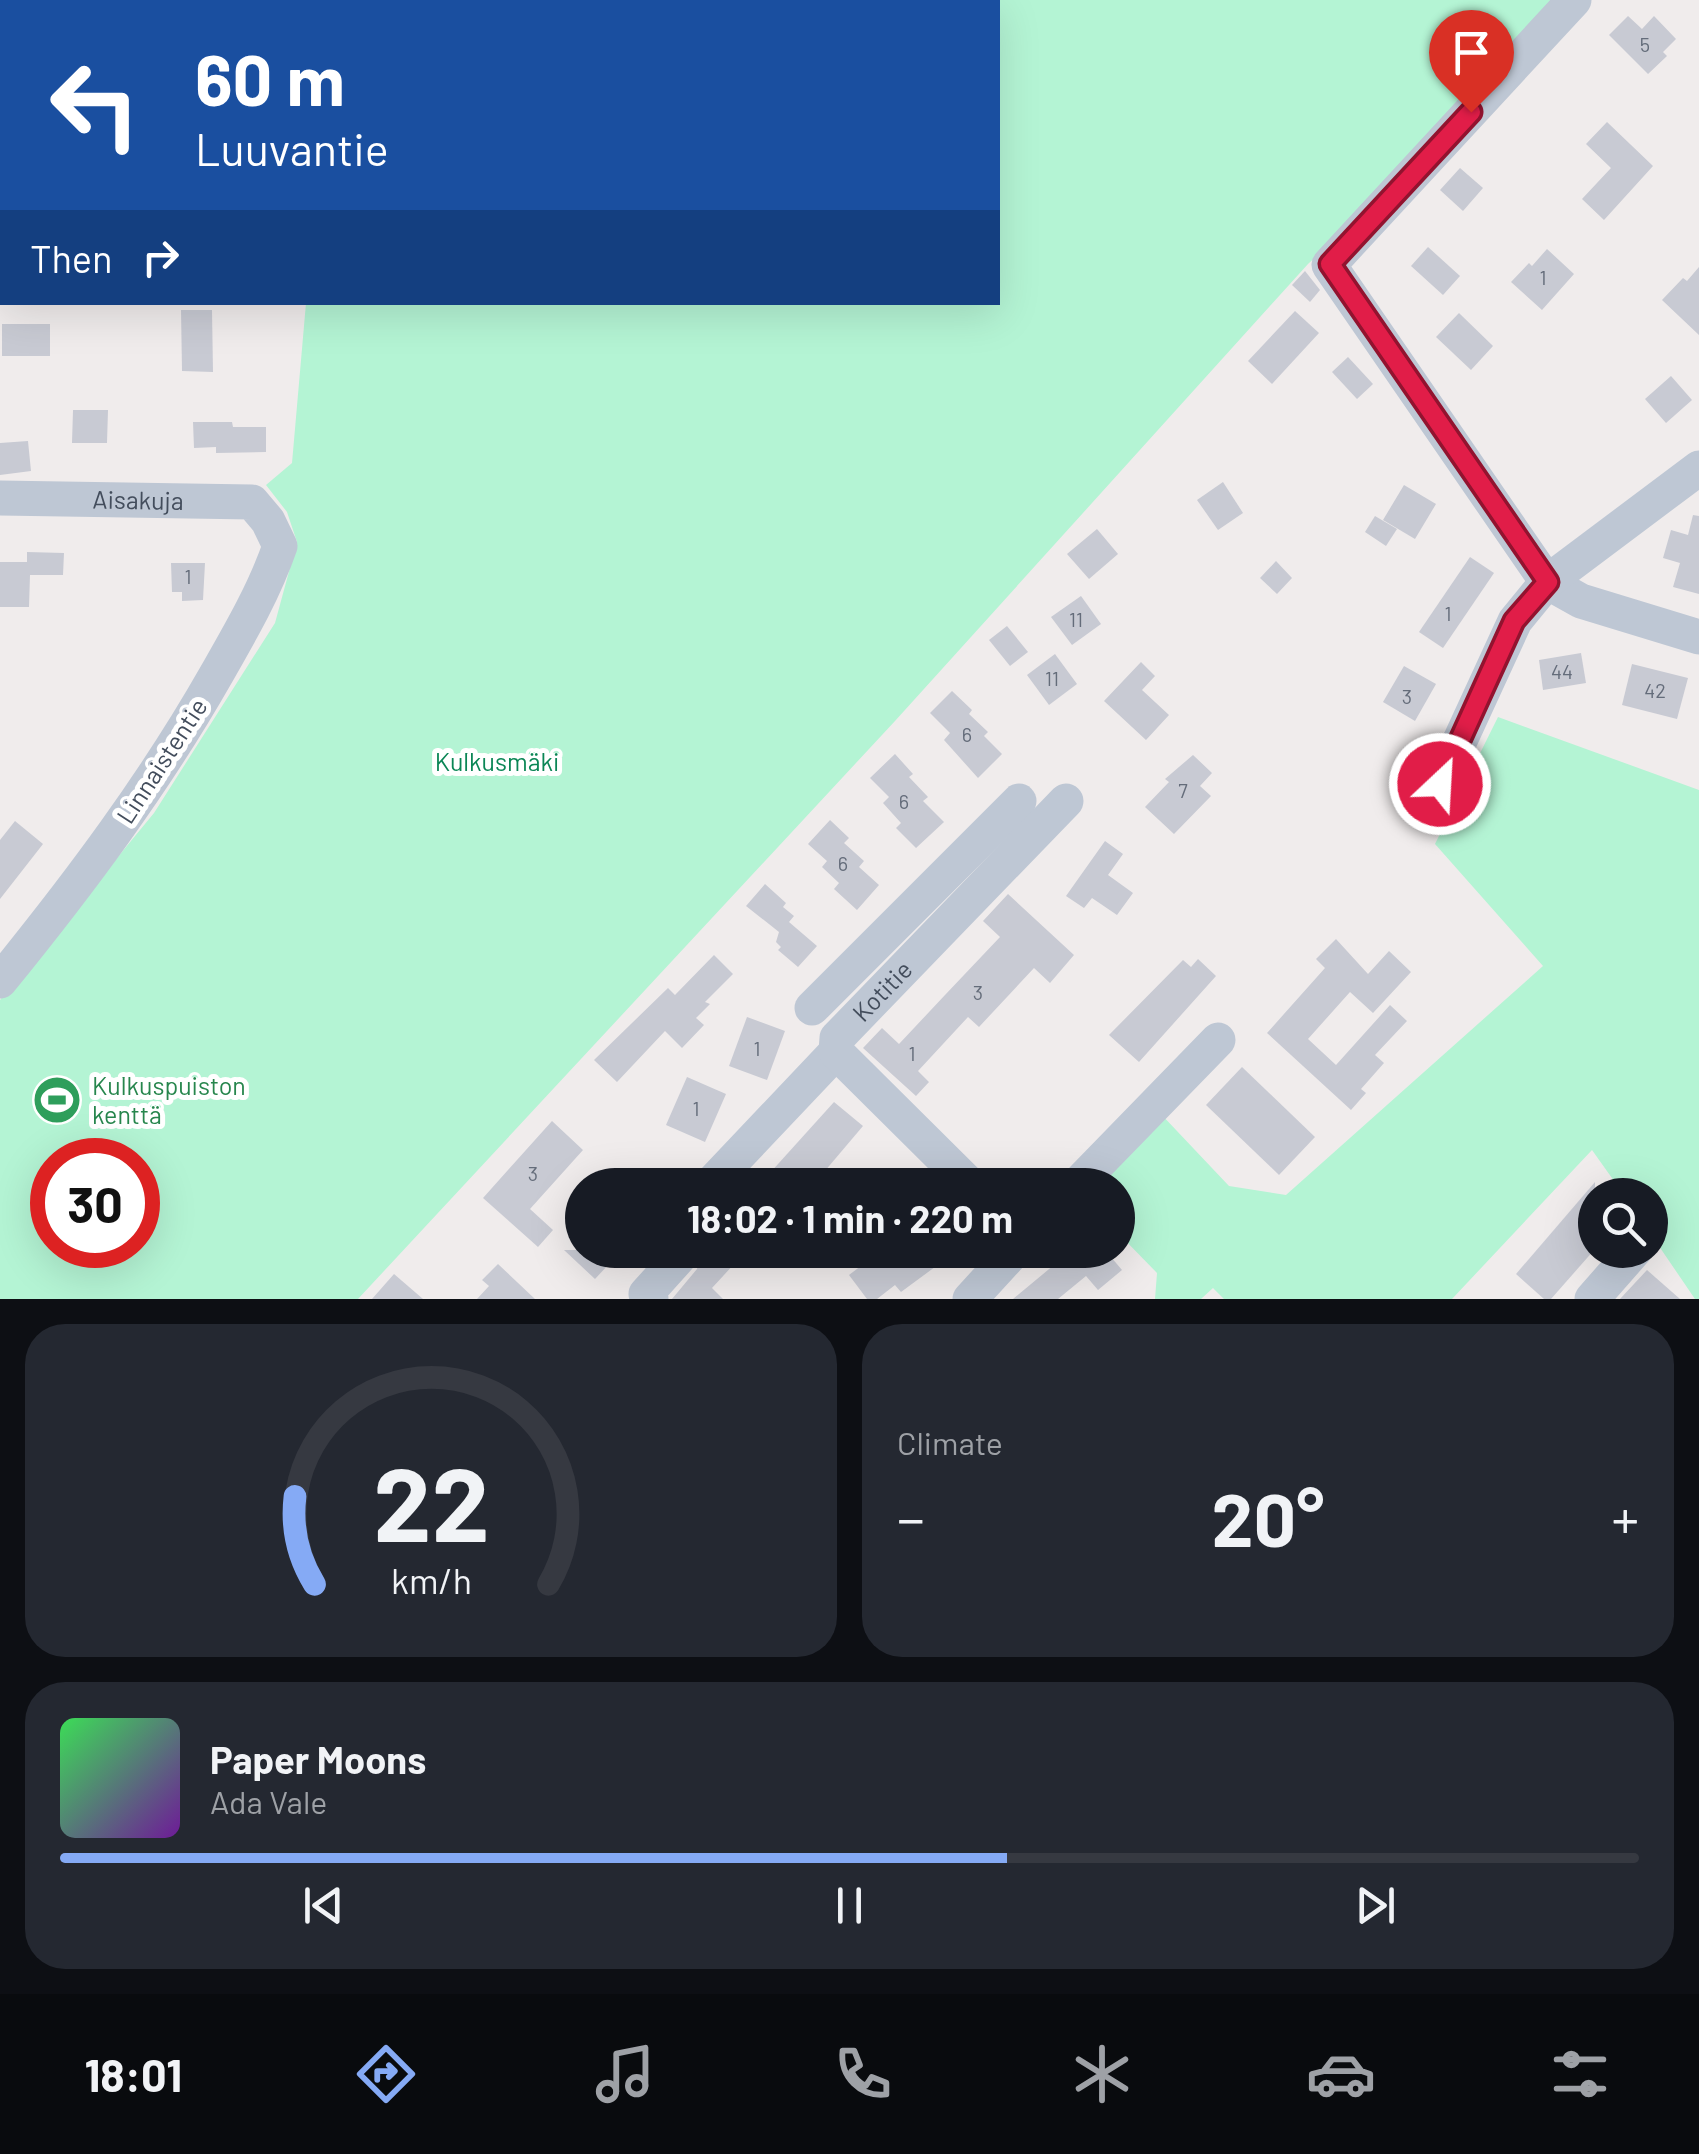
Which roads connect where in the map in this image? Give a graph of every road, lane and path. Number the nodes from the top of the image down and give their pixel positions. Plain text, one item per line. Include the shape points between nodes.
1 (1574, 0) edge
2 (1699, 468) edge
3 (0, 498) edge
4 (268, 522) joint
5 (1548, 582) junction
6 (1699, 638) edge
7 (1440, 784) dead end
8 (1020, 801) dead end
9 (1066, 801) dead end
10 (913, 906) junction
11 (940, 932) junction
12 (0, 981) edge
13 (812, 1008) dead end
14 (1218, 1040) dead end
15 (836, 1052) junction
16 (726, 1168) edge
17 (953, 1168) edge
18 (1094, 1168) edge
19 (669, 1268) edge
20 (998, 1268) edge
21 (1619, 1268) edge
22 (651, 1299) edge
23 (970, 1299) edge
24 (1592, 1299) edge

1 - 5 street via 1330,264
2 - 5 street
3 - 4 street, Aisakuja via 252,502
4 - 12 street, Linnaistentie via 280,546 265,589 190,719 106,846
5 - 6 street via 1581,601
5 - 7 street via 1514,621
8 - 10 street
9 - 11 street, Kotitie
10 - 11 street
10 - 13 street
11 - 15 street, Kotitie via 837,1038
14 - 18 street
15 - 16 street, Kotitie
15 - 17 street
19 - 22 street via 646,1294
20 - 23 street
21 - 24 street

